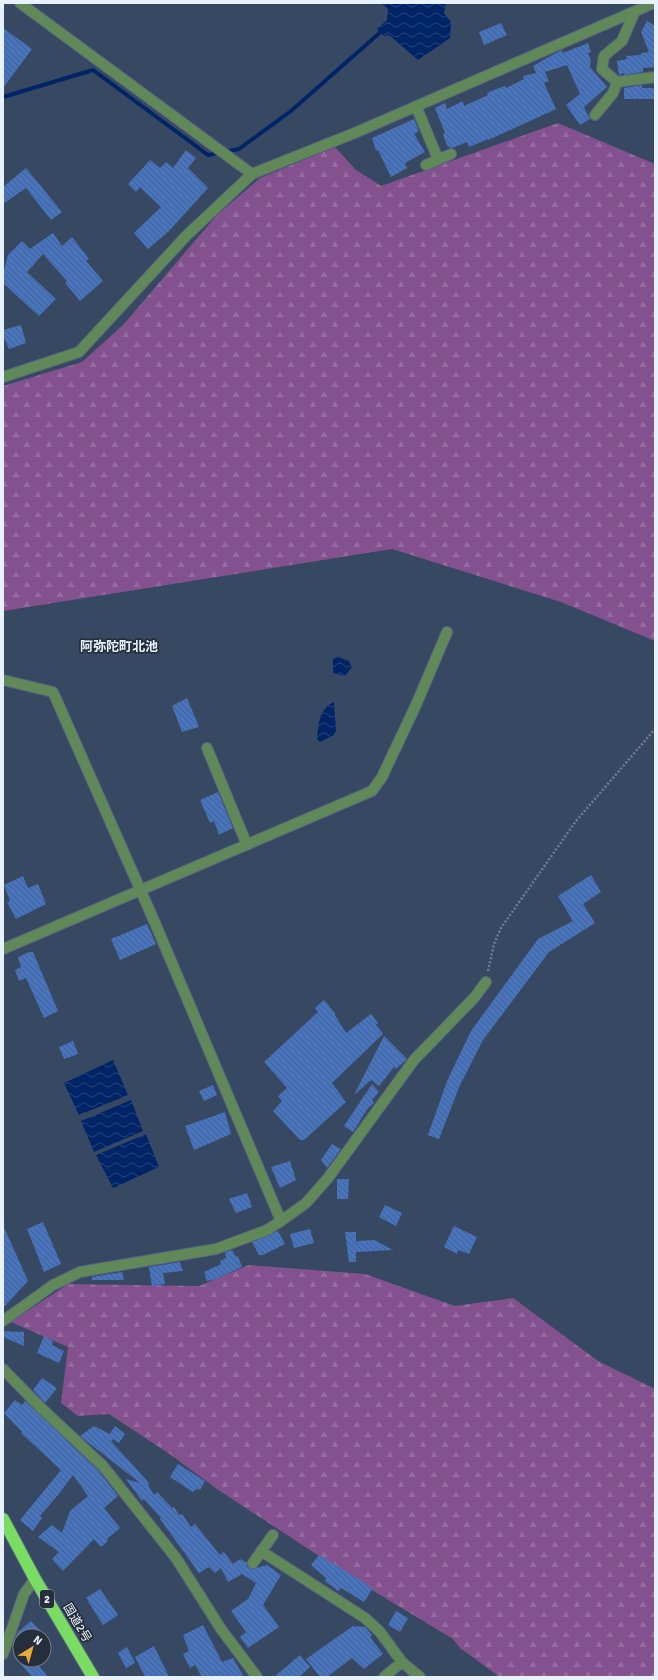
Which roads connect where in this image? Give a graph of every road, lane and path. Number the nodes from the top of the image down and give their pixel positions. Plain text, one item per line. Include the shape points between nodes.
1 (20, 3) edge
2 (654, 3) edge
3 (635, 11) junction
4 (655, 77) edge
5 (617, 82) junction
6 (416, 106) junction
7 (596, 115) dead end
8 (451, 154) dead end
9 (438, 159) junction
10 (426, 165) dead end
11 (252, 174) junction
12 (3, 377) edge
13 (447, 632) dead end
14 (3, 680) edge
15 (655, 729) edge
16 (207, 748) dead end
17 (247, 845) junction
18 (140, 892) junction
19 (3, 949) edge
20 (486, 982) joint
21 (281, 1221) junction
22 (3, 1321) edge
23 (3, 1369) edge
24 (3, 1519) edge
25 (273, 1535) dead end
26 (261, 1551) junction
27 (253, 1563) dead end
28 (35, 1579) junction
29 (3, 1654) edge
30 (402, 1662) junction
31 (93, 1677) edge
32 (257, 1677) edge
33 (384, 1677) edge
34 (420, 1677) edge

1 - 11 street
2 - 3 street
3 - 5 street via 622,41 604,56 602,69
3 - 6 street
4 - 5 street
5 - 7 street via 613,93
6 - 9 street
6 - 11 street
8 - 9 street
9 - 10 street
11 - 12 street via 186,236 79,352
13 - 17 street via 382,778 372,791
14 - 18 street via 53,692
15 - 20 path via 576,821 501,928 494,944
16 - 17 street
17 - 18 street
18 - 19 street
18 - 21 street
20 - 21 street via 474,998 414,1060 328,1178 306,1203
21 - 22 street via 267,1230 216,1249 80,1272 53,1284
23 - 32 street via 104,1466 176,1558 221,1629
24 - 28 highway, 国道2号 / 2
25 - 26 street
26 - 27 street
26 - 30 street via 366,1618
28 - 29 street via 24,1594
28 - 31 highway, 国道2号 / 2
30 - 33 street
30 - 34 street

